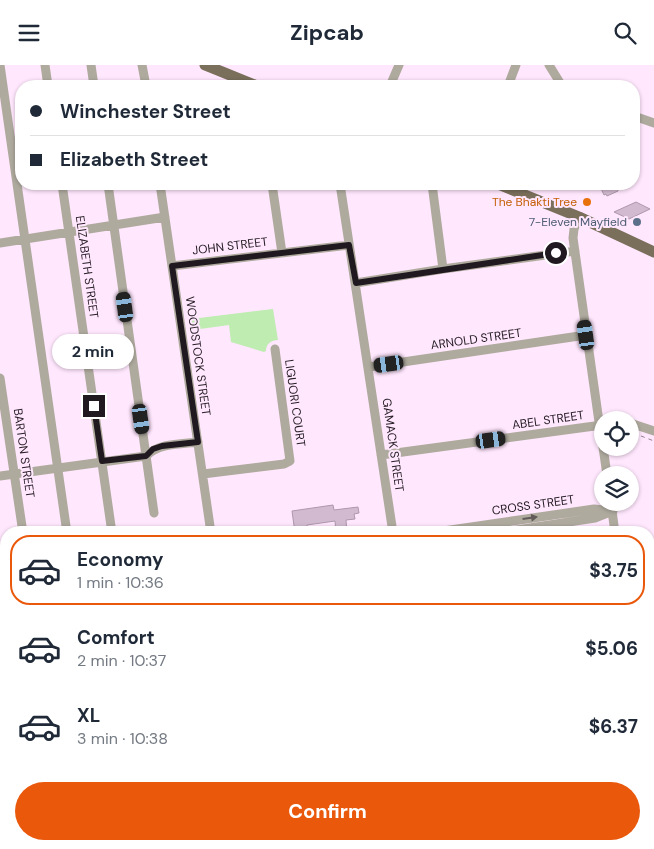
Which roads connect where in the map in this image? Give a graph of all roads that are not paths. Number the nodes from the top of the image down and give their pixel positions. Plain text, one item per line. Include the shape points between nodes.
1 (0, 65) edge
2 (44, 65) edge
3 (91, 65) edge
4 (142, 65) edge
5 (205, 65) edge
6 (399, 65) edge
7 (516, 65) edge
8 (549, 65) edge
9 (47, 80) edge
10 (93, 80) edge
11 (145, 80) edge
12 (242, 80) edge
13 (393, 80) edge
14 (510, 80) edge
15 (558, 80) edge
16 (640, 117) edge
17 (654, 123) edge
18 (15, 169) edge
19 (18, 190) edge
20 (63, 190) edge
21 (109, 190) edge
22 (161, 190) edge
23 (273, 190) edge
24 (341, 190) edge
25 (433, 190) edge
26 (513, 190) edge
27 (165, 217) junction
28 (579, 217) junction
29 (114, 225) junction
30 (69, 232) junction
31 (25, 239) junction
32 (0, 243) edge
33 (349, 245) junction
34 (575, 251) junction
35 (654, 252) edge
36 (282, 253) junction
37 (172, 266) junction
38 (444, 269) junction
39 (356, 283) junction
40 (586, 335) junction
41 (275, 349) dead end
42 (369, 367) junction
43 (0, 378) edge
44 (599, 411) edge
45 (594, 426) edge
46 (639, 426) edge
47 (654, 431) edge
48 (198, 442) junction
49 (381, 455) junction
50 (146, 456) junction
51 (102, 461) junction
52 (58, 468) junction
53 (14, 474) junction
54 (203, 474) junction
55 (0, 476) edge
56 (594, 509) edge
57 (606, 511) edge
58 (613, 511) edge
59 (154, 513) dead end
60 (22, 526) edge
61 (66, 526) edge
62 (111, 526) edge
63 (210, 526) edge
64 (392, 526) edge
65 (478, 526) edge
66 (543, 526) edge
67 (615, 526) edge

1 - 18 street
2 - 9 street
3 - 10 street
4 - 11 street
5 - 12 main road
6 - 13 street
7 - 14 street
8 - 15 street
16 - 17 street
19 - 31 street
20 - 30 street, ELIZABETH STREET
21 - 29 street
22 - 27 street, WOODSTOCK STREET
23 - 36 street
24 - 33 street, GAMACK STREET
25 - 38 street
26 - 28 main road
27 - 29 street
27 - 37 street, WOODSTOCK STREET
28 - 34 street via 573,233
28 - 35 main road
29 - 30 street
29 - 50 street
30 - 31 street
30 - 51 street, ELIZABETH STREET
31 - 32 street
31 - 52 street
33 - 36 street, JOHN STREET
33 - 39 street, GAMACK STREET
34 - 38 street
34 - 40 street
36 - 37 street, JOHN STREET
37 - 48 street, WOODSTOCK STREET
38 - 39 street
39 - 42 street, GAMACK STREET
40 - 42 street, ARNOLD STREET
40 - 44 street
41 - 54 street, LIGUORI COURT via 290,461
42 - 49 street, GAMACK STREET
43 - 53 street, BARTON STREET
45 - 49 street, ABEL STREET
46 - 47 street
48 - 50 street via 162,446
48 - 54 street, WOODSTOCK STREET
49 - 64 street, GAMACK STREET
50 - 51 street
50 - 59 street
51 - 52 street
51 - 62 street, ELIZABETH STREET
52 - 53 street
52 - 61 street
53 - 55 street
53 - 60 street, BARTON STREET
54 - 63 street, WOODSTOCK STREET
65 -> 56 street, CROSS STREET
57 - 66 street, CROSS STREET via 595,518
58 - 67 street

